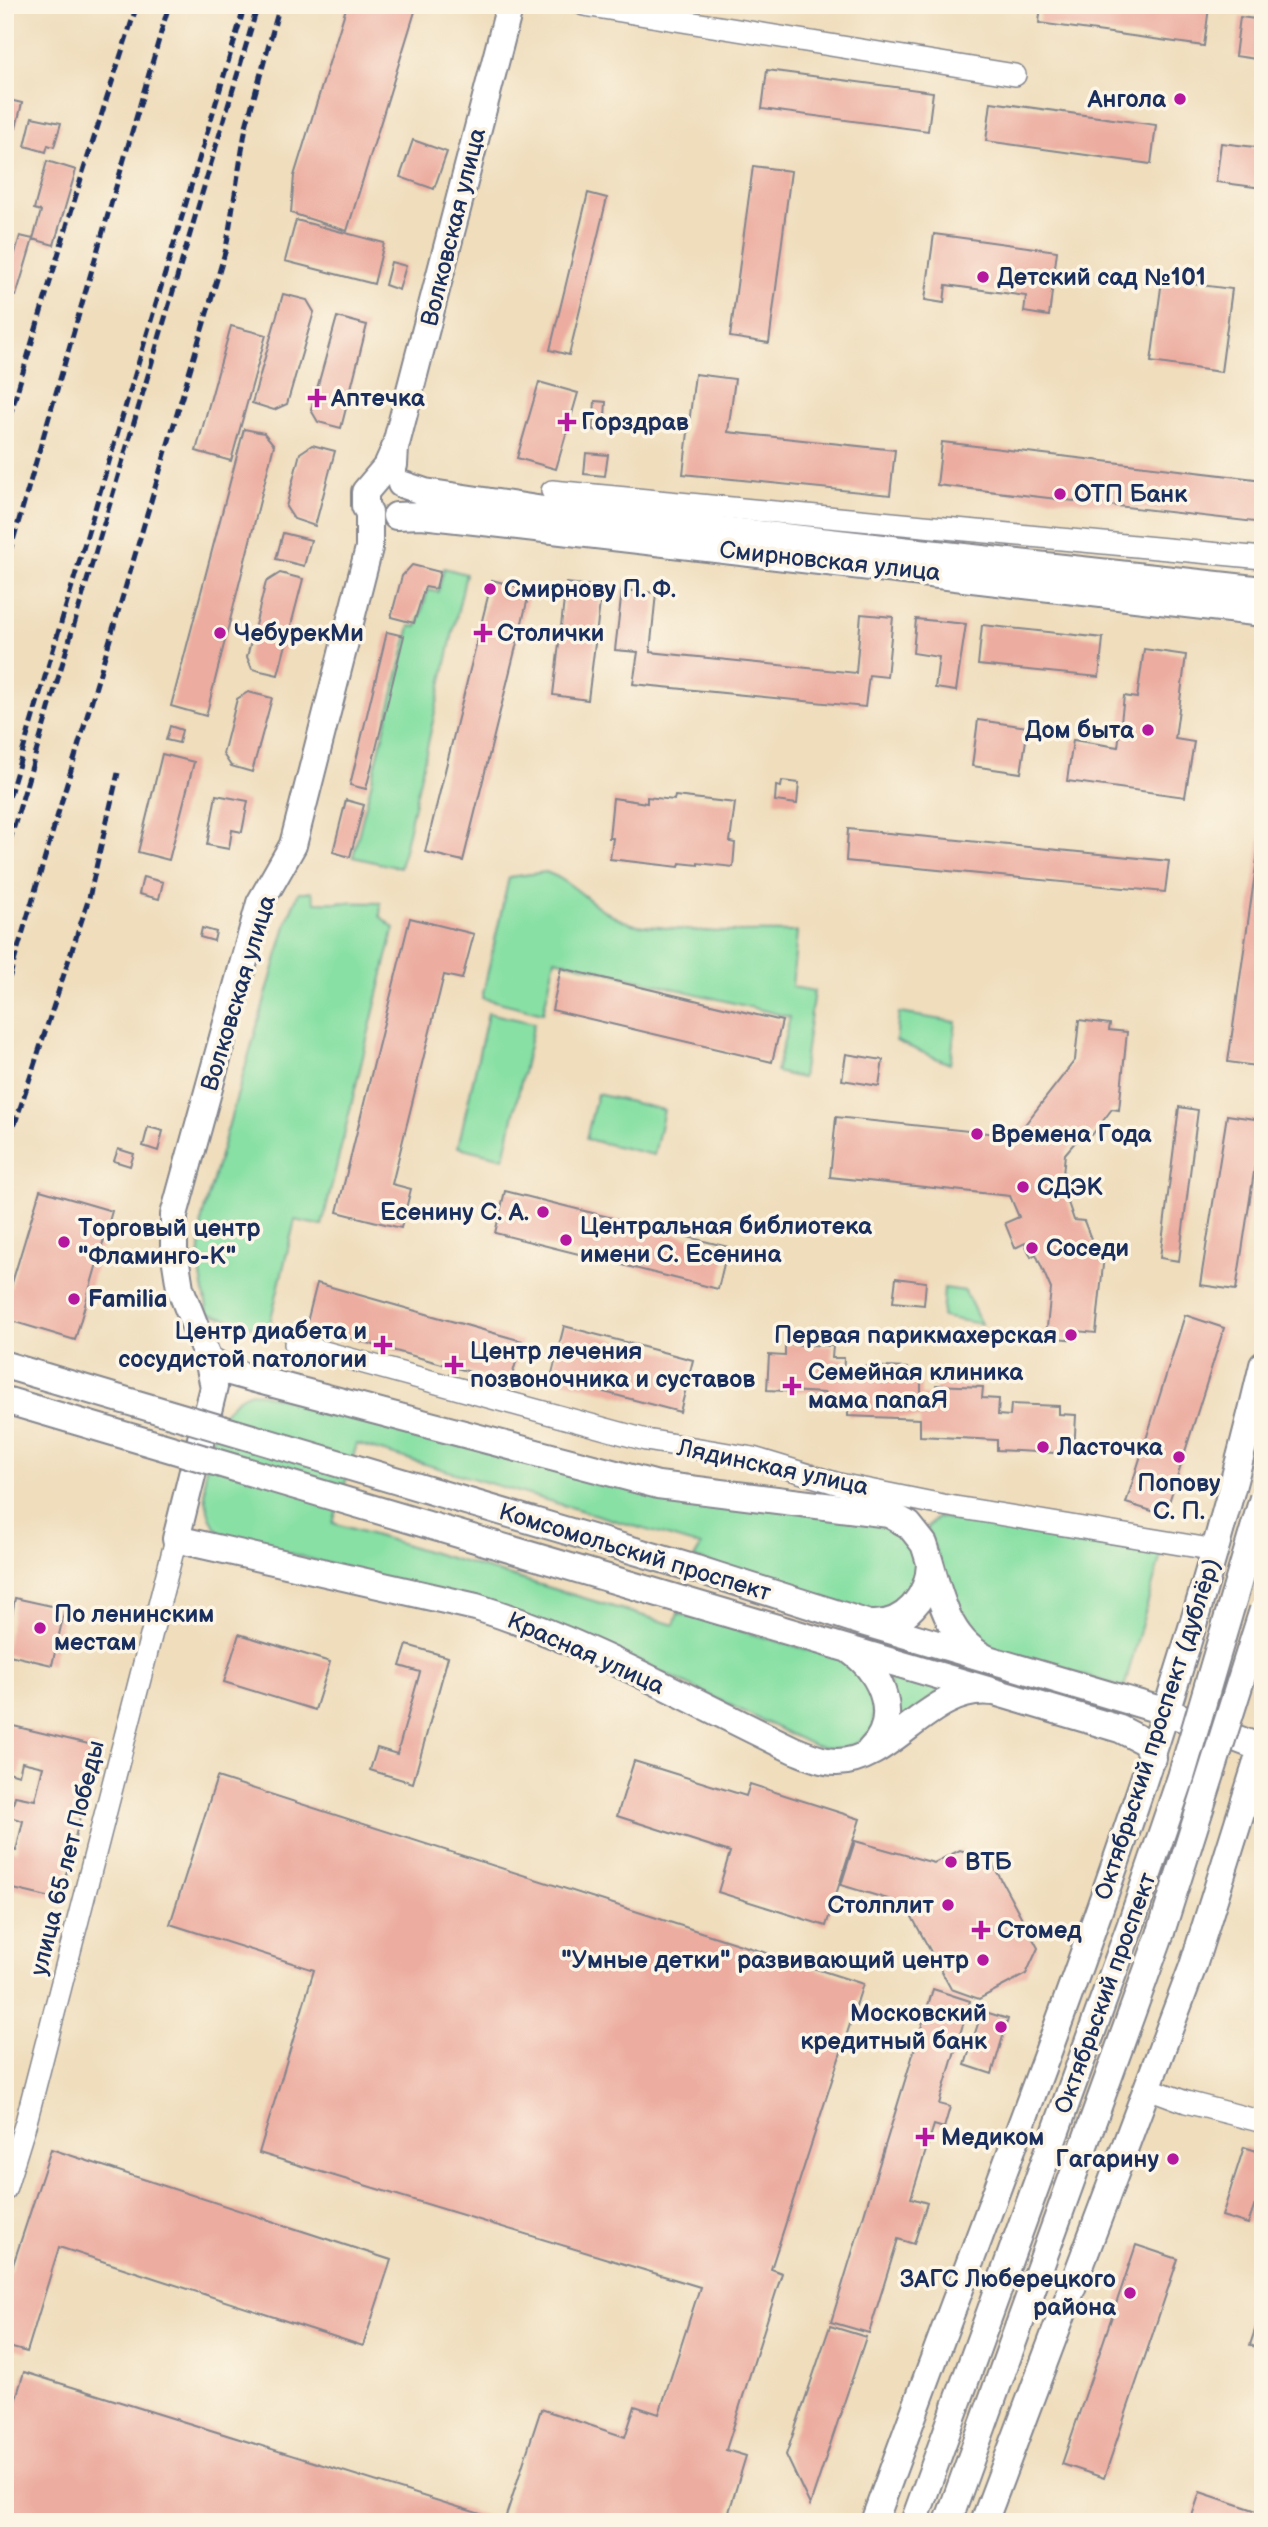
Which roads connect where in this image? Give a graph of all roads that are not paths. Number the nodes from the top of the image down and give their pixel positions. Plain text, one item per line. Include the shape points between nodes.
1 (510, 5) edge
2 (584, 5) edge
3 (1015, 75) dead end
4 (390, 481) junction
5 (552, 491) dead end
6 (385, 516) junction
7 (1263, 558) edge
8 (1263, 590) edge
9 (1263, 613) edge
10 (295, 1344) dead end
11 (208, 1359) junction
12 (5, 1365) edge
13 (1263, 1365) edge
14 (5, 1400) edge
15 (1263, 1498) edge
16 (176, 1539) junction
17 (1216, 1550) junction
18 (930, 1563) junction
19 (1263, 1610) edge
20 (866, 1623) junction
21 (842, 1648) junction
22 (990, 1660) junction
23 (992, 1692) junction
24 (1167, 1712) junction
25 (1262, 1745) edge
26 (862, 1755) junction
27 (1153, 1758) junction
28 (1148, 2088) junction
29 (1263, 2122) edge
30 (5, 2190) edge
31 (874, 2522) edge
32 (914, 2522) edge
33 (948, 2522) edge
34 (984, 2522) edge

1 - 4 main road, Волковская улица
2 - 3 street
4 - 6 main road, Волковская улица via 405,490 405,505
4 - 6 main road, Волковская улица via 365,492 365,506
4 - 8 main road, Смирновская улица via 425,492 550,511
5 - 7 street
6 - 9 main road, Смирновская улица via 422,515
6 - 11 main road, Волковская улица via 369,548 293,845 260,903 174,1215 180,1287
10 - 17 street, Лядинская улица via 646,1440 753,1458 839,1484
11 - 16 main road, Волковская улица via 214,1394
11 - 18 main road, Лядинская улица via 230,1372 631,1479 715,1494 889,1514 918,1534
12 - 20 main road, Комсомольский проспект, bridge
13 - 17 main road, Октябрьский проспект (дублёр)
14 - 21 main road, Комсомольский проспект, bridge
15 - 32 main road, Октябрьский проспект, bridge via 1181,1777 1132,1921
16 - 26 main road, Красная улица via 513,1618 584,1647 794,1750 835,1762
16 - 30 street, улица 65 лет Победы
17 - 24 main road, Октябрьский проспект (дублёр)
18 - 20 main road via 928,1584 918,1602 892,1620
18 - 22 main road, Лядинская улица via 951,1623 971,1649
19 - 33 main road, Октябрьский проспект, bridge via 1161,1932
20 - 22 main road, Комсомольский проспект
21 - 23 main road, Комсомольский проспект
21 - 26 main road via 873,1672 887,1704 882,1733
22 - 24 main road, Комсомольский проспект
23 - 26 main road via 955,1697
23 - 27 main road, Комсомольский проспект via 1120,1729 1145,1742
24 - 25 main road, Комсомольский проспект
24 - 27 main road, Октябрьский проспект (дублёр)
25 - 28 main road via 1193,1966
27 - 31 main road, Октябрьский проспект (дублёр)
28 - 29 street
28 - 34 main road

